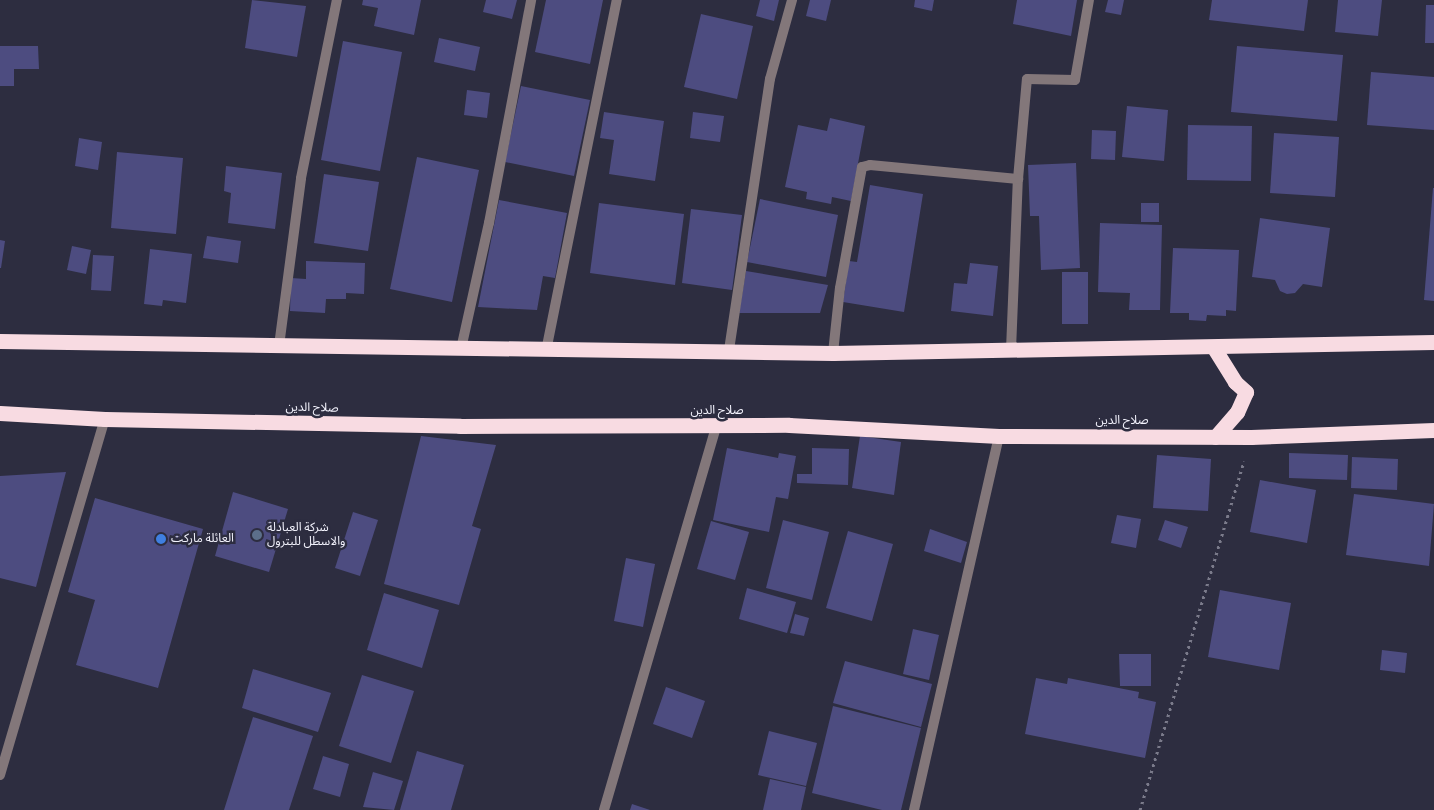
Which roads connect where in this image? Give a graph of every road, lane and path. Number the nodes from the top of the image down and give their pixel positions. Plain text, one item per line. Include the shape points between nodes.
1 (337, 0) edge
2 (530, 0) edge
3 (617, 0) edge
4 (792, 0) edge
5 (1090, 0) edge
6 (1018, 180) junction
7 (0, 341) edge
8 (1434, 342) edge
9 (279, 346) junction
10 (1214, 348) junction
11 (461, 349) junction
12 (729, 350) junction
13 (1011, 350) junction
14 (546, 351) junction
15 (833, 353) junction
16 (0, 413) edge
17 (105, 419) junction
18 (716, 427) junction
19 (1434, 430) edge
20 (999, 436) junction
21 (1215, 437) junction
22 (1250, 437) junction
23 (0, 775) edge
24 (604, 810) edge
25 (914, 810) edge
26 (1140, 810) edge

1 - 9 lane via 302,178
2 - 11 lane via 489,224
3 - 14 lane
4 - 12 lane via 770,79
5 - 6 lane via 1075,80 1027,79
6 - 13 lane
6 - 15 lane via 870,165 862,167 840,288
7 - 9 highway
8 - 10 highway
9 - 11 highway
10 - 13 highway
10 - 21 highway via 1235,382 1246,392 1237,412
11 - 14 highway
12 - 14 highway
12 - 15 highway
13 - 15 highway
16 - 17 highway, صلاح الدين
17 - 18 highway, صلاح الدين
17 - 23 lane
18 - 20 highway, صلاح الدين via 788,425
18 - 24 lane
19 - 22 highway, صلاح الدين
20 - 21 highway, صلاح الدين
20 - 25 lane
21 - 22 highway, صلاح الدين
22 - 26 path

